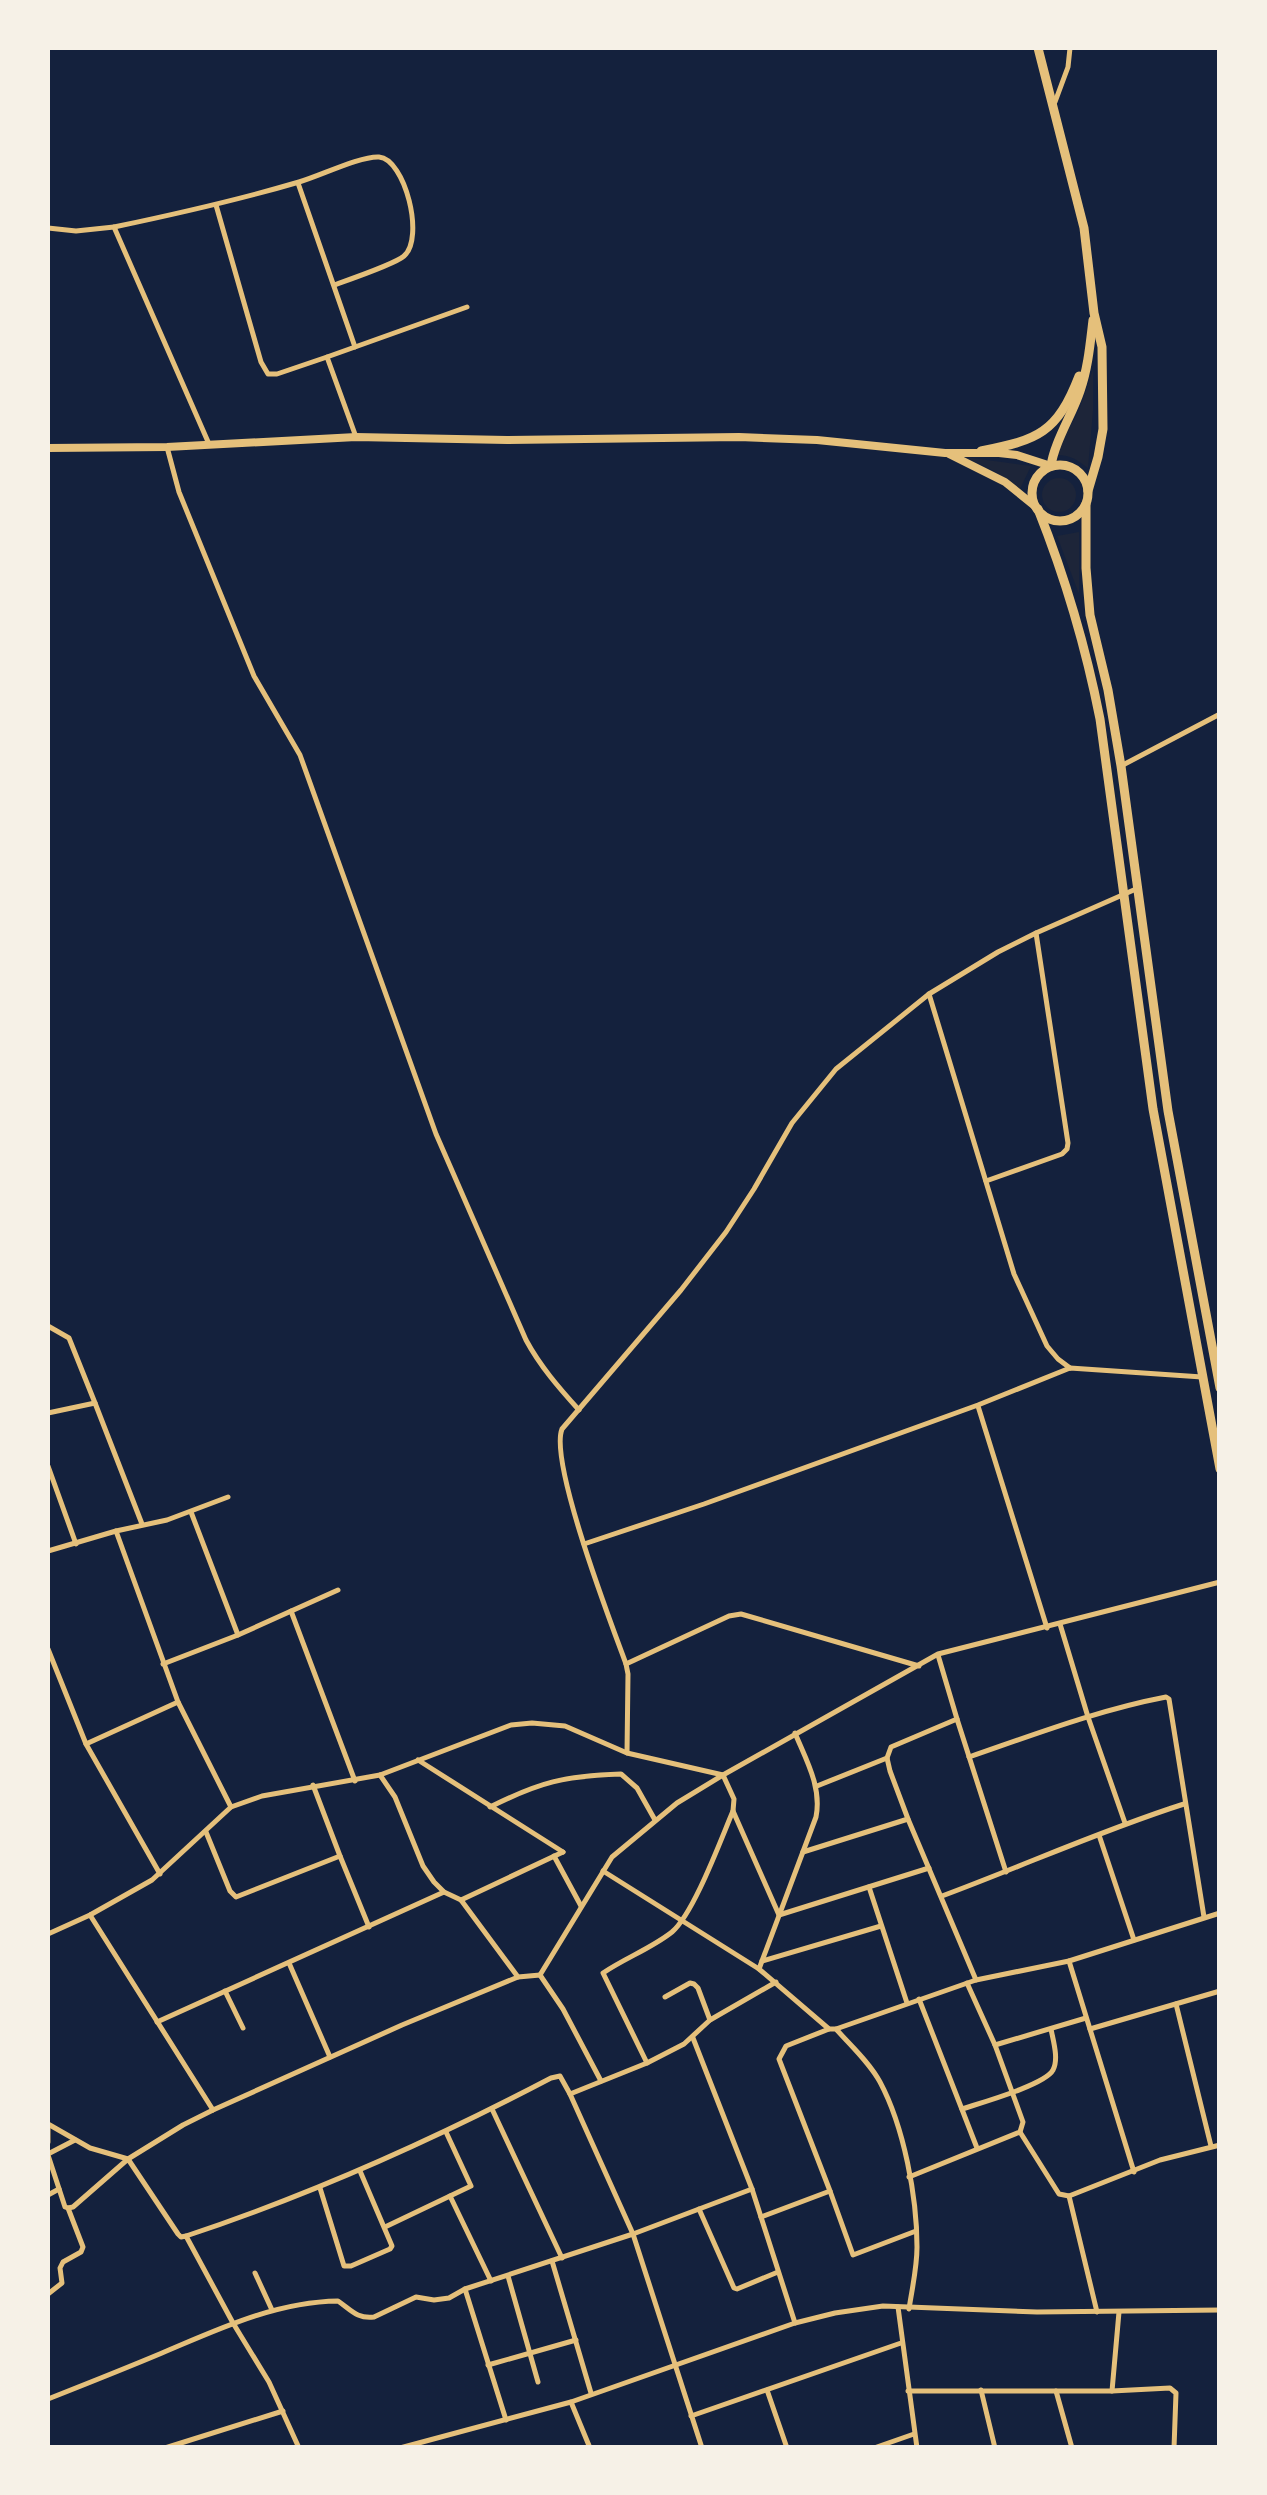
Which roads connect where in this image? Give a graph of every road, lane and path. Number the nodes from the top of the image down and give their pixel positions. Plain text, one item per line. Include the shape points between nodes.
1 (1038, 48) edge
2 (1070, 48) edge
3 (1053, 106) junction
4 (298, 183) junction
5 (216, 205) junction
6 (48, 228) edge
7 (114, 228) junction
8 (334, 285) junction
9 (468, 307) dead end
10 (1094, 313) junction
11 (355, 348) junction
12 (1089, 350) junction
13 (327, 357) junction
14 (356, 436) junction
15 (208, 444) junction
16 (167, 447) junction
17 (48, 448) edge
18 (981, 451) junction
19 (945, 452) junction
20 (1051, 466) junction
21 (1088, 491) junction
22 (1086, 504) junction
23 (1037, 508) junction
24 (1220, 714) edge
25 (1121, 766) junction
26 (1138, 888) junction
27 (1122, 896) junction
28 (1036, 933) junction
29 (929, 994) junction
30 (986, 1181) junction
31 (48, 1326) edge
32 (1070, 1368) junction
33 (1202, 1377) junction
34 (1220, 1388) edge
35 (95, 1403) junction
36 (978, 1405) junction
37 (579, 1410) junction
38 (48, 1412) edge
39 (48, 1466) edge
40 (1220, 1469) edge
41 (228, 1497) dead end
42 (190, 1512) junction
43 (142, 1524) junction
44 (116, 1531) junction
45 (76, 1544) junction
46 (584, 1544) junction
47 (48, 1551) edge
48 (1220, 1582) edge
49 (338, 1590) dead end
50 (290, 1610) junction
51 (1060, 1624) junction
52 (1047, 1628) junction
53 (238, 1634) junction
54 (48, 1648) edge
55 (938, 1654) junction
56 (163, 1664) junction
57 (626, 1664) junction
58 (919, 1666) junction
59 (178, 1702) junction
60 (1088, 1717) junction
61 (958, 1719) junction
62 (795, 1733) junction
63 (86, 1744) junction
64 (627, 1753) junction
65 (968, 1757) junction
66 (887, 1758) junction
67 (417, 1760) junction
68 (380, 1775) junction
69 (722, 1775) junction
70 (354, 1781) junction
71 (313, 1785) junction
72 (816, 1786) junction
73 (1184, 1804) junction
74 (231, 1807) junction
75 (490, 1807) junction
76 (732, 1810) junction
77 (908, 1819) junction
78 (654, 1820) junction
79 (1125, 1823) junction
80 (206, 1832) junction
81 (1099, 1835) junction
82 (803, 1852) junction
83 (340, 1856) junction
84 (554, 1856) junction
85 (930, 1868) junction
86 (603, 1871) junction
87 (1006, 1872) junction
88 (160, 1874) junction
89 (868, 1887) junction
90 (444, 1892) junction
91 (942, 1896) junction
92 (462, 1900) junction
93 (582, 1907) junction
94 (1220, 1913) edge
95 (90, 1915) junction
96 (779, 1915) junction
97 (1204, 1917) junction
98 (683, 1920) junction
99 (881, 1926) junction
100 (369, 1928) junction
101 (48, 1934) edge
102 (1134, 1940) junction
103 (1069, 1961) junction
104 (290, 1964) junction
105 (761, 1965) junction
106 (540, 1974) junction
107 (518, 1978) junction
108 (976, 1980) junction
109 (776, 1982) junction
110 (968, 1983) junction
111 (225, 1991) junction
112 (1220, 1992) edge
113 (666, 1997) dead end
114 (919, 1999) junction
115 (908, 2003) junction
116 (1176, 2004) junction
117 (1086, 2018) junction
118 (710, 2020) junction
119 (157, 2022) junction
120 (243, 2028) dead end
121 (832, 2029) junction
122 (1051, 2029) junction
123 (1090, 2029) junction
124 (693, 2038) junction
125 (996, 2045) junction
126 (330, 2057) junction
127 (647, 2062) junction
128 (601, 2082) junction
129 (1012, 2091) junction
130 (570, 2094) junction
131 (492, 2109) junction
132 (213, 2110) junction
133 (962, 2110) junction
134 (48, 2125) edge
135 (446, 2132) junction
136 (1020, 2132) junction
137 (74, 2140) junction
138 (48, 2142) edge
139 (1220, 2145) edge
140 (1211, 2146) junction
141 (977, 2148) junction
142 (48, 2154) edge
143 (128, 2159) junction
144 (360, 2171) junction
145 (1134, 2172) junction
146 (909, 2177) junction
147 (320, 2188) junction
148 (59, 2189) junction
149 (752, 2189) junction
150 (830, 2190) junction
151 (48, 2195) edge
152 (450, 2196) junction
153 (1069, 2196) junction
154 (68, 2208) junction
155 (699, 2209) junction
156 (761, 2217) junction
157 (385, 2227) junction
158 (916, 2231) junction
159 (633, 2234) junction
160 (186, 2236) junction
161 (562, 2258) junction
162 (552, 2261) junction
163 (778, 2272) junction
164 (255, 2273) dead end
165 (508, 2276) junction
166 (491, 2281) junction
167 (465, 2289) junction
168 (48, 2294) edge
169 (898, 2308) junction
170 (909, 2309) junction
171 (272, 2310) junction
172 (1220, 2310) edge
173 (1097, 2312) junction
174 (1119, 2312) junction
175 (233, 2322) junction
176 (795, 2323) junction
177 (576, 2340) junction
178 (901, 2343) junction
179 (530, 2353) junction
180 (488, 2365) junction
181 (676, 2366) junction
182 (538, 2382) dead end
183 (767, 2390) junction
184 (908, 2390) junction
185 (982, 2390) junction
186 (1056, 2391) junction
187 (1112, 2391) junction
188 (591, 2394) junction
189 (48, 2399) edge
190 (571, 2402) junction
191 (283, 2412) junction
192 (690, 2416) junction
193 (506, 2420) junction
194 (914, 2434) junction
195 (422, 2444) edge
196 (165, 2448) edge
197 (299, 2448) edge
198 (400, 2448) edge
199 (590, 2448) edge
200 (702, 2448) edge
201 (787, 2448) edge
202 (874, 2448) edge
203 (916, 2448) edge
204 (995, 2448) edge
205 (1072, 2448) edge
206 (1174, 2448) edge

1 - 3 main road
2 - 3 street
3 - 10 main road via 1084,228
4 - 5 street
4 - 8 street
4 - 8 street via 363,160 388,159 411,204 412,243 404,256
5 - 7 street
5 - 13 street via 264,371 277,374
6 - 7 street
7 - 15 street
8 - 11 street
9 - 11 street
10 - 12 main road
10 - 21 main road via 1104,401
11 - 13 street
12 - 18 main road via 1067,406 1052,425 1018,444
12 - 20 main road
13 - 14 street
14 - 15 main road
14 - 19 main road via 817,440
15 - 16 main road
16 - 17 main road
16 - 37 street via 254,676 300,755 436,1134 526,1340
18 - 19 main road
18 - 20 main road
19 - 23 main road via 1004,482
20 - 21 main road via 1073,467
20 - 23 main road via 1035,480
21 - 22 main road
22 - 23 main road via 1064,521
22 - 25 main road via 1090,614
23 - 27 main road via 1094,685
24 - 25 street
25 - 26 main road
26 - 27 street
26 - 34 main road via 1168,1111
27 - 28 street
27 - 33 main road
28 - 29 street
28 - 30 street via 1067,1149
29 - 30 street
29 - 37 street via 810,1098 726,1232
30 - 32 street via 1014,1274 1047,1346
31 - 35 street via 69,1338
32 - 33 street
32 - 36 street
33 - 40 main road
35 - 38 street
35 - 43 street
36 - 46 street
36 - 52 street
37 - 46 street via 559,1434
39 - 45 street
41 - 42 street
42 - 43 street
42 - 53 street
43 - 44 street
44 - 45 street
44 - 56 street
45 - 47 street
46 - 57 street
48 - 51 street
49 - 50 street
50 - 53 street
50 - 70 street
51 - 52 street
51 - 60 street
52 - 55 street
53 - 56 street
54 - 63 street
55 - 58 street
55 - 61 street
56 - 59 street
57 - 58 street via 741,1614
57 - 64 street
58 - 62 street
59 - 63 street
59 - 74 street
60 - 65 street
60 - 73 street via 1169,1699
60 - 79 street
61 - 65 street
61 - 66 street via 891,1748
62 - 69 street
62 - 72 street
63 - 88 street
64 - 67 street via 565,1726 532,1723
64 - 69 street
65 - 87 street
66 - 72 street
66 - 77 street
67 - 68 street
67 - 75 street
68 - 70 street
68 - 90 street via 424,1866
69 - 76 street
69 - 78 street
70 - 71 street
71 - 74 street
71 - 83 street
72 - 82 street via 818,1806
73 - 79 street
73 - 97 street
74 - 80 street
75 - 78 street via 551,1780 621,1774
75 - 84 street via 563,1852
76 - 96 street
76 - 98 street
77 - 82 street
77 - 85 street
78 - 86 street
79 - 81 street
80 - 83 street via 236,1898
80 - 88 street
81 - 87 street
81 - 102 street
82 - 96 street
83 - 100 street
84 - 92 street
84 - 93 street
85 - 89 street
85 - 91 street
86 - 93 street
86 - 98 street
87 - 91 street
88 - 95 street
89 - 96 street
89 - 99 street
90 - 92 street
90 - 100 street
91 - 108 street
92 - 107 street
93 - 106 street
94 - 97 street
95 - 101 street
95 - 119 street
96 - 105 street
97 - 102 street
98 - 105 street
98 - 127 street via 603,1973
99 - 105 street
99 - 115 street
100 - 104 street
102 - 103 street
103 - 108 street
103 - 117 street
104 - 111 street
104 - 126 street
105 - 109 street
106 - 107 street
106 - 128 street
107 - 126 street
108 - 110 street
109 - 118 street
109 - 121 street
110 - 114 street
110 - 125 street
111 - 119 street
111 - 120 street
112 - 116 street
113 - 118 street via 694,1984
114 - 115 street
114 - 133 street
115 - 121 street
116 - 123 street
116 - 140 street
117 - 122 street
117 - 123 street
118 - 124 street
119 - 132 street
121 - 146 street via 881,2082
121 - 150 street via 786,2046 779,2059
122 - 125 street
122 - 129 street via 1054,2069
123 - 145 street
124 - 127 street
124 - 149 street
125 - 129 street
126 - 132 street
127 - 128 street
128 - 130 street
129 - 133 street
129 - 136 street
130 - 131 street via 556,2076
130 - 159 street
131 - 135 street
131 - 161 street
132 - 143 street
133 - 141 street
134 - 137 street
134 - 138 street
135 - 144 street
135 - 152 street via 470,2186
136 - 141 street
136 - 153 street via 1058,2194
137 - 142 street
137 - 143 street
139 - 140 street
140 - 145 street
141 - 146 street
142 - 148 street
143 - 154 street
143 - 160 street via 178,2234
144 - 147 street
144 - 157 street
145 - 153 street
146 - 158 street
147 - 157 street via 346,2266 392,2248
147 - 160 street
148 - 151 street
148 - 154 street
149 - 155 street
149 - 156 street
150 - 156 street
150 - 158 street via 852,2255
152 - 157 street
152 - 166 street
153 - 173 street
154 - 168 street via 83,2250 62,2262 62,2283
155 - 159 street
155 - 163 street via 734,2288
156 - 163 street
158 - 170 street
159 - 161 street
159 - 181 street
160 - 175 street
161 - 162 street
162 - 165 street
162 - 177 street
163 - 176 street
164 - 171 street
165 - 166 street
165 - 179 street
166 - 167 street
167 - 171 street via 449,2298 416,2297 370,2317 354,2315 340,2302
167 - 180 street
169 - 170 street
169 - 176 street via 835,2312
169 - 178 street
170 - 173 street
171 - 175 street
172 - 174 street
173 - 174 street
174 - 187 street
175 - 189 street
175 - 191 street
176 - 181 street
177 - 179 street
177 - 188 street
178 - 183 street
178 - 184 street
179 - 180 street
179 - 182 street
180 - 193 street
181 - 188 street
181 - 192 street
183 - 192 street
183 - 201 street
184 - 185 street
184 - 194 street
185 - 186 street
185 - 204 street
186 - 187 street
186 - 205 street
187 - 206 street via 1174,2389
188 - 190 street
190 - 193 street
190 - 199 street
191 - 196 street
191 - 197 street
192 - 200 street
193 - 195 street
194 - 202 street
194 - 203 street
195 - 198 street

